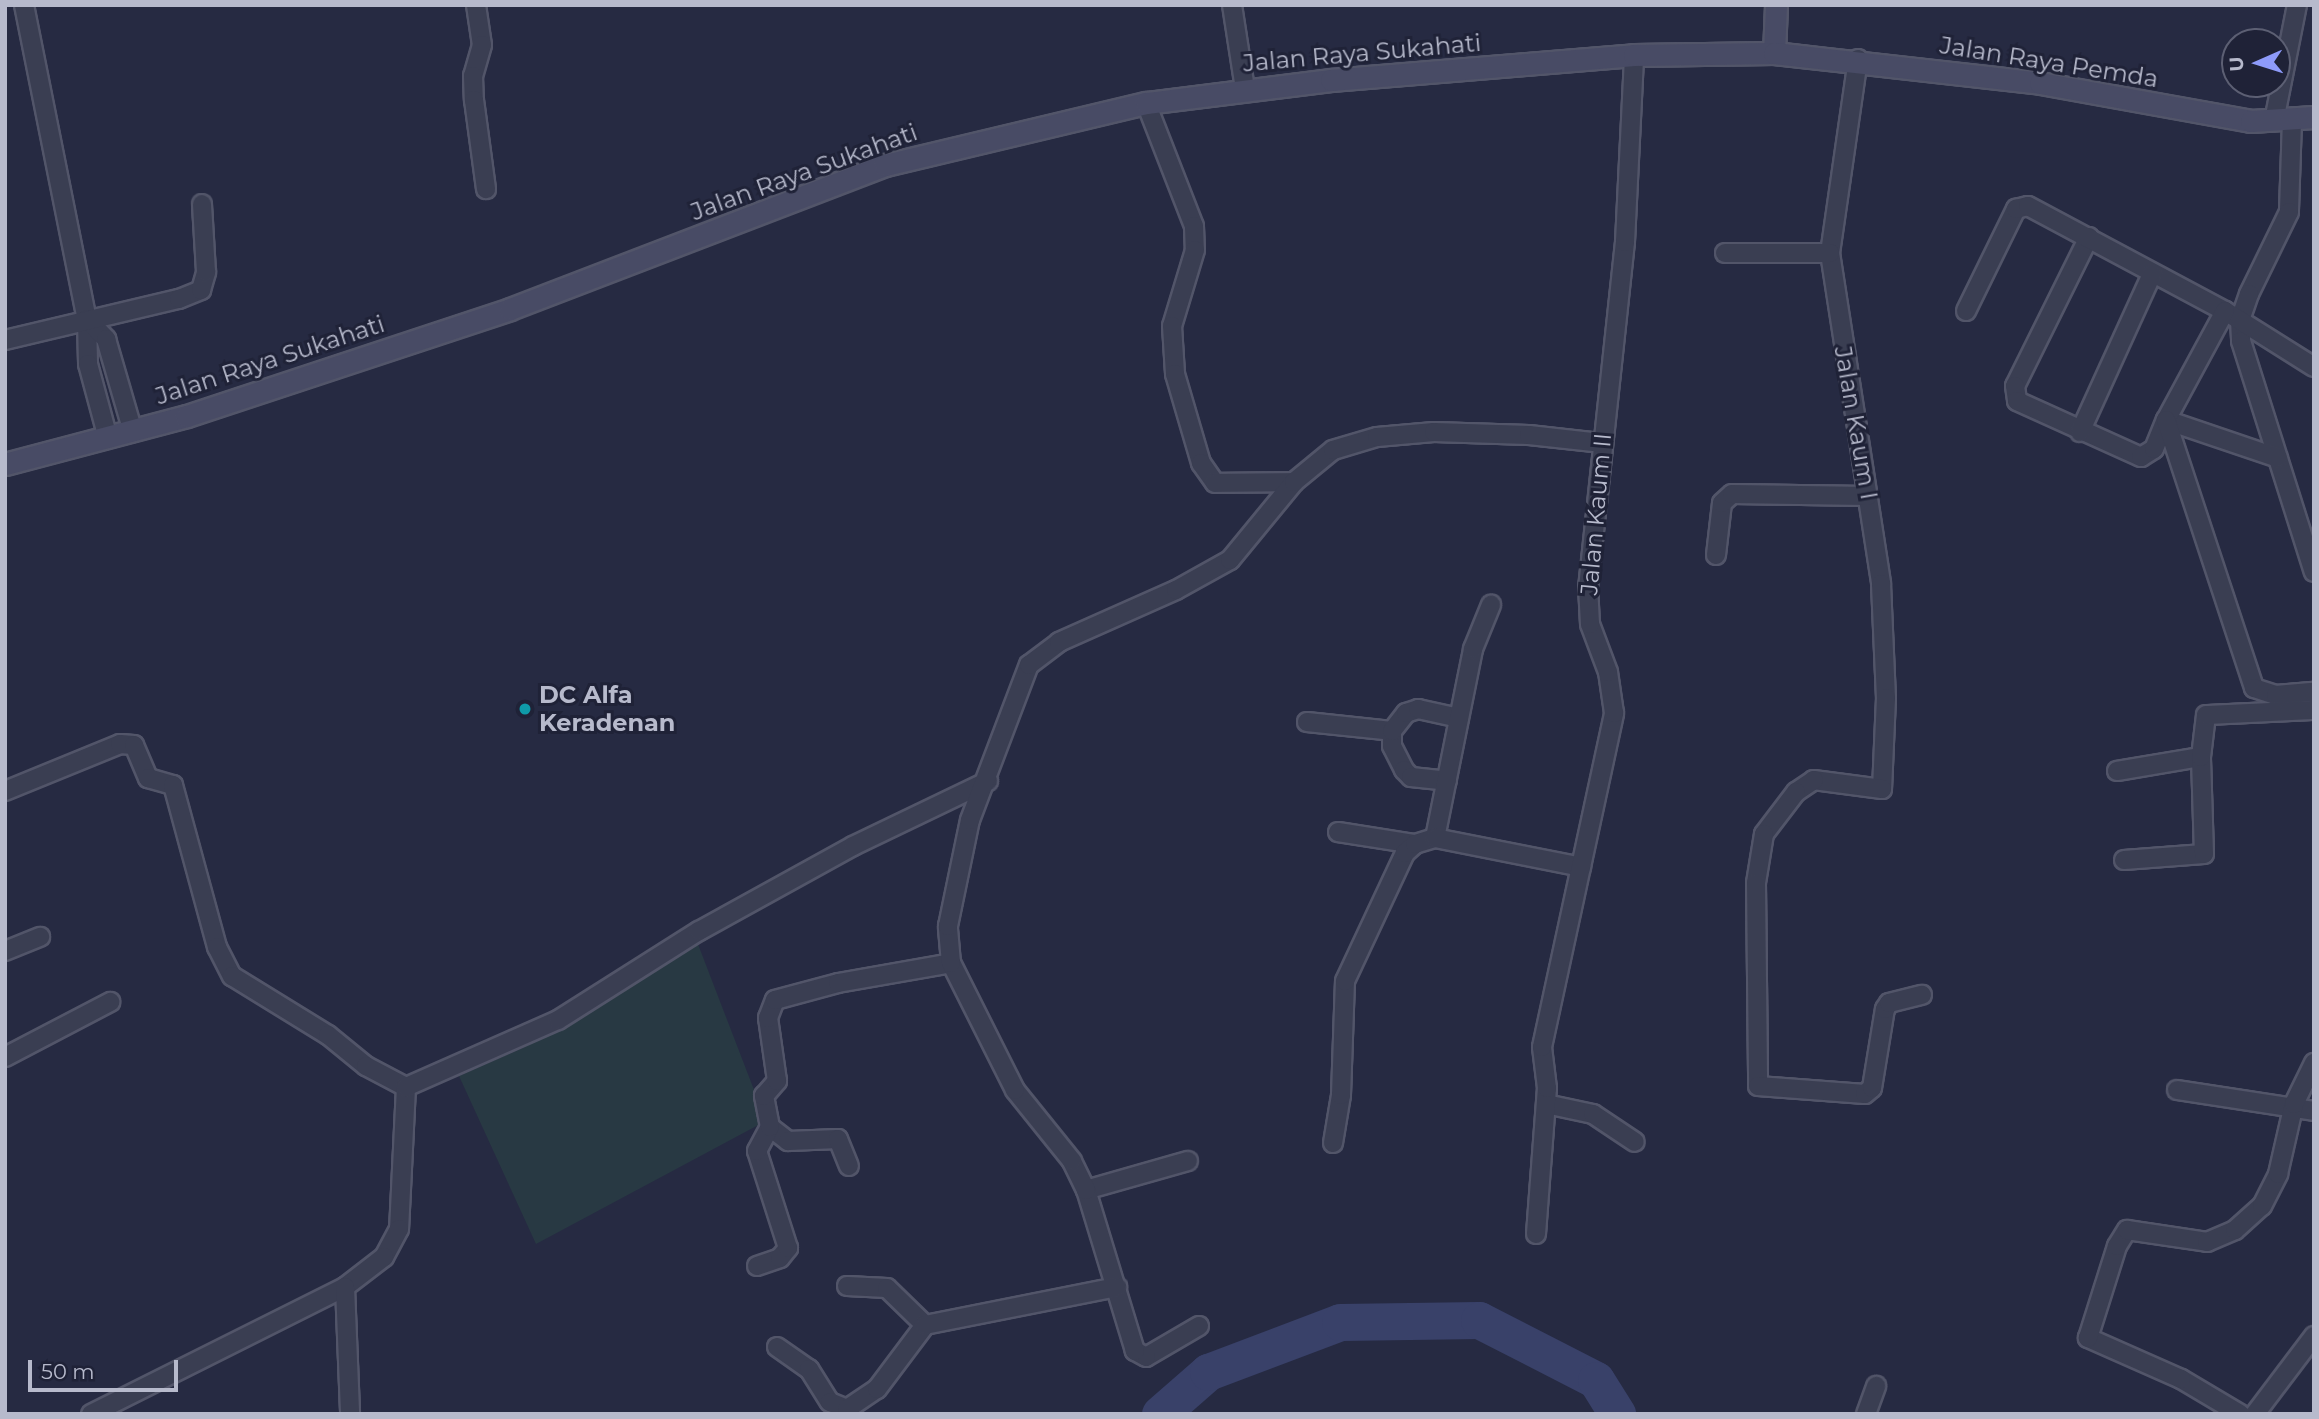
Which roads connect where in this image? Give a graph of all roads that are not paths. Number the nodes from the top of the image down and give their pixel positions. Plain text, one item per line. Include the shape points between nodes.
1 (24, 5) edge
2 (476, 5) edge
3 (1233, 5) edge
4 (1776, 5) edge
5 (2297, 5) edge
6 (1774, 53) junction
7 (1634, 55) junction
8 (1858, 59) junction
9 (1245, 89) junction
10 (1146, 103) junction
11 (2314, 117) edge
12 (2283, 120) junction
13 (486, 188) dead end
14 (202, 204) dead end
15 (2089, 237) junction
16 (1725, 253) dead end
17 (1830, 253) junction
18 (2152, 274) junction
19 (1966, 311) dead end
20 (2233, 316) junction
21 (87, 319) junction
22 (5, 340) edge
23 (2314, 367) edge
24 (2166, 421) junction
25 (133, 432) junction
26 (2080, 432) junction
27 (108, 438) junction
28 (1601, 443) junction
29 (2278, 458) junction
30 (5, 464) edge
31 (1294, 482) junction
32 (1868, 496) junction
33 (1716, 555) dead end
34 (2314, 572) edge
35 (1491, 605) dead end
36 (2314, 692) edge
37 (2314, 710) edge
38 (1459, 718) junction
39 (1307, 722) dead end
40 (1392, 731) junction
41 (2201, 757) junction
42 (2117, 771) dead end
43 (988, 781) junction
44 (1447, 781) junction
45 (5, 791) edge
46 (1338, 832) dead end
47 (1435, 838) junction
48 (1415, 844) junction
49 (2124, 860) dead end
50 (1581, 867) junction
51 (40, 937) dead end
52 (5, 951) edge
53 (951, 963) junction
54 (1922, 995) dead end
55 (110, 1002) dead end
56 (5, 1057) edge
57 (2314, 1063) edge
58 (406, 1087) junction
59 (2177, 1090) dead end
60 (1546, 1104) junction
61 (2294, 1104) junction
62 (2314, 1111) edge
63 (770, 1127) junction
64 (1635, 1142) dead end
65 (1333, 1143) dead end
66 (1188, 1161) dead end
67 (849, 1166) dead end
68 (1087, 1190) junction
69 (1536, 1234) dead end
70 (757, 1266) dead end
71 (847, 1286) dead end
72 (345, 1287) junction
73 (1116, 1287) junction
74 (925, 1325) junction
75 (1199, 1326) dead end
76 (2314, 1336) edge
77 (777, 1347) dead end
78 (1876, 1386) dead end
79 (91, 1414) edge
80 (350, 1414) edge
81 (1866, 1414) edge
82 (2240, 1414) edge
83 (2255, 1414) edge

1 - 21 street
2 - 13 street via 482,46 473,76 474,100
3 - 9 street
4 - 6 main road
5 - 12 street
6 - 7 main road, Jalan Raya Sukahati
6 - 8 main road, Jalan Raya Pemda
7 - 9 main road, Jalan Raya Sukahati
7 - 28 street, Jalan Kaum II via 1625,242
8 - 12 main road, Jalan Raya Pemda via 2040,83 2189,113
8 - 17 street, Jalan Kaum I
9 - 10 main road, Jalan Raya Sukahati
10 - 25 main road, Jalan Raya Sukahati via 885,165 510,309
10 - 31 street via 1194,226 1195,250 1172,326 1175,374 1201,463 1215,483
11 - 12 main road, Jalan Raya Pemda
12 - 20 street via 2289,212
14 - 21 street via 206,272 201,290
15 - 18 street
15 - 19 street via 2028,206 2019,206
15 - 26 street via 2014,394 2017,401
16 - 17 street
17 - 32 street, Jalan Kaum I
18 - 20 street
18 - 26 street
20 - 23 street
20 - 24 street
20 - 29 street
21 - 22 street
21 - 25 street via 106,340
21 - 27 street via 88,364
24 - 26 street via 2154,449 2141,457
24 - 29 street
24 - 36 street via 2254,688 2276,695
25 - 27 main road, Jalan Raya Sukahati
27 - 30 main road, Jalan Raya Sukahati
28 - 31 street via 1530,435 1401,434 1333,450
28 - 50 street, Jalan Kaum II via 1588,609 1612,686 1614,713
29 - 34 street
31 - 43 street via 1230,560 1036,655 1022,679
32 - 33 street via 1731,494 1722,503
32 - 54 street, Jalan Kaum I via 1886,648 1882,789 1814,780 1796,792 1764,834 1756,883 1758,1086 1865,1094 1872,1088 1885,1009 1889,1003
35 - 38 street via 1473,649
37 - 41 street via 2206,715
38 - 40 street via 1418,709 1406,713
38 - 44 street
39 - 40 street
40 - 44 street via 1392,746 1411,777
41 - 42 street
41 - 49 street via 2204,855
43 - 53 street via 970,820 954,892 948,926
43 - 58 street via 853,846 699,931 558,1020
44 - 47 street
45 - 58 street via 120,744 134,745 148,778 173,785 216,947 232,975 328,1035 366,1066
46 - 48 street
47 - 48 street
47 - 50 street
48 - 65 street via 1405,853 1345,981 1341,1095
50 - 60 street, Jalan Kaum II via 1542,1047
51 - 52 street
53 - 63 street via 838,983 775,1000 768,1018 777,1081 764,1096
53 - 68 street via 1009,1081 1072,1161
55 - 56 street
57 - 61 street
58 - 72 street via 399,1229 384,1257
59 - 61 street
60 - 64 street via 1593,1114
60 - 69 street, Jalan Kaum II
61 - 62 street
61 - 82 street via 2278,1174 2257,1212 2221,1240 2197,1244 2127,1230 2117,1246 2088,1338 2180,1379
63 - 67 street via 788,1141 838,1139
63 - 70 street via 757,1151 788,1248 780,1258
66 - 68 street
68 - 73 street
71 - 74 street via 887,1288
72 - 79 street
72 - 80 street
73 - 74 street
73 - 75 street via 1141,1357
74 - 77 street via 877,1389 847,1409 830,1402 809,1369
76 - 83 street
78 - 81 street

